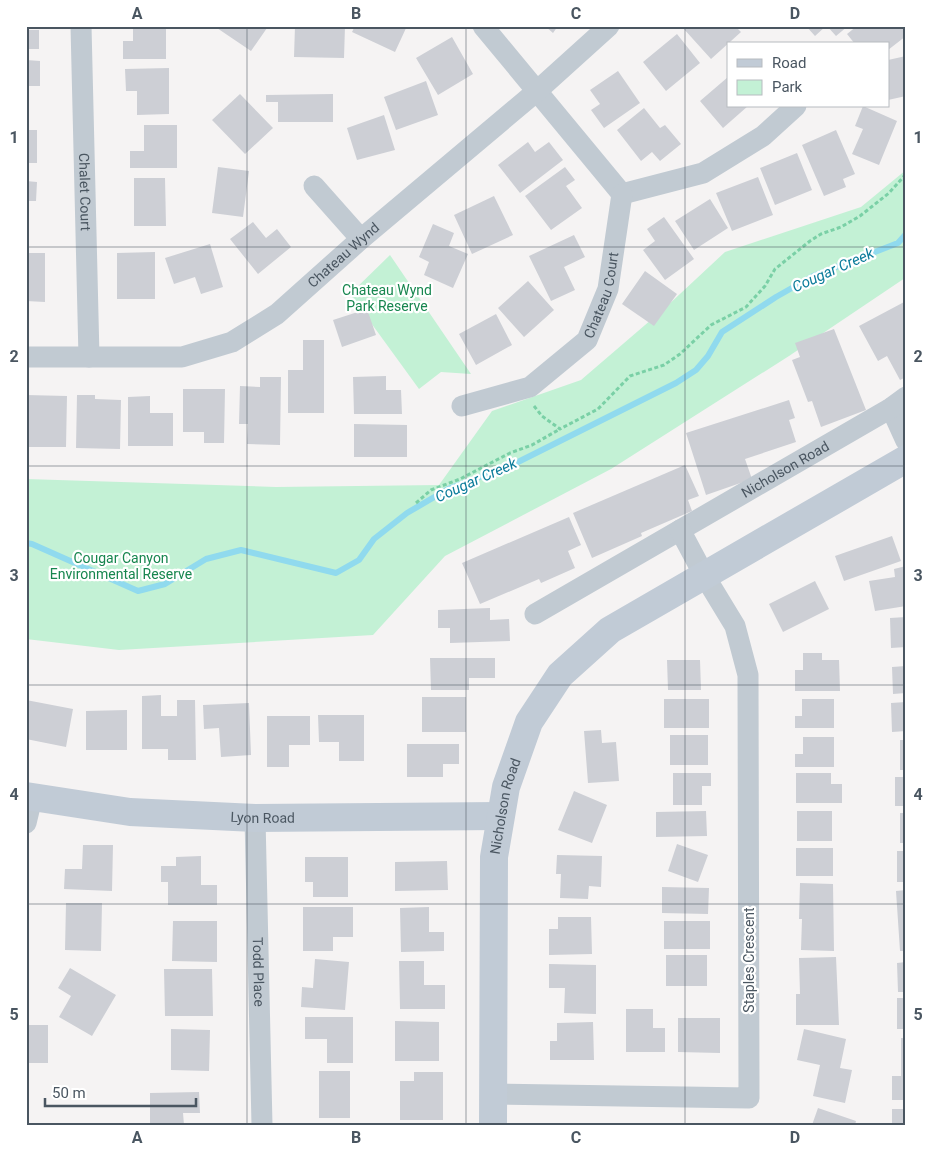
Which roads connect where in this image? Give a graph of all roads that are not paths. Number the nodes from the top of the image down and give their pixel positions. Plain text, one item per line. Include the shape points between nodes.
1 (81, 26) edge
2 (483, 26) edge
3 (609, 26) edge
4 (537, 91) junction
5 (794, 108) edge
6 (314, 186) dead end
7 (622, 194) junction
8 (361, 239) junction
9 (26, 357) edge
10 (89, 357) junction
11 (898, 402) edge
12 (462, 406) dead end
13 (906, 441) edge
14 (906, 459) edge
15 (680, 530) junction
16 (704, 575) junction
17 (535, 614) dead end
18 (28, 806) edge
19 (500, 816) junction
20 (255, 818) junction
21 (492, 1094) junction
22 (262, 1125) edge
23 (493, 1125) edge

1 - 10 street, Chalet Court
2 - 4 street
3 - 4 street, Chateau Wynd
4 - 7 street
4 - 8 street, Chateau Wynd
5 - 7 street via 763,136 703,173
6 - 8 street
7 - 12 street, Chateau Court via 608,289 587,340 530,387
8 - 10 street, Chateau Wynd via 277,314 232,342 182,357
9 - 10 street, Chateau Wynd
11 - 13 street, Nicholson Road
11 - 15 street, Nicholson Road
14 - 16 street, Nicholson Road
15 - 16 street
15 - 17 street, Nicholson Road
16 - 19 street, Nicholson Road via 610,630 560,676 529,722 506,787
16 - 21 street, Staples Crescent via 735,626 748,675 749,1098
18 - 20 street, Lyon Road
19 - 20 street, Lyon Road
19 - 21 street, Nicholson Road via 494,857
20 - 22 street, Todd Place
21 - 23 street, Nicholson Road

